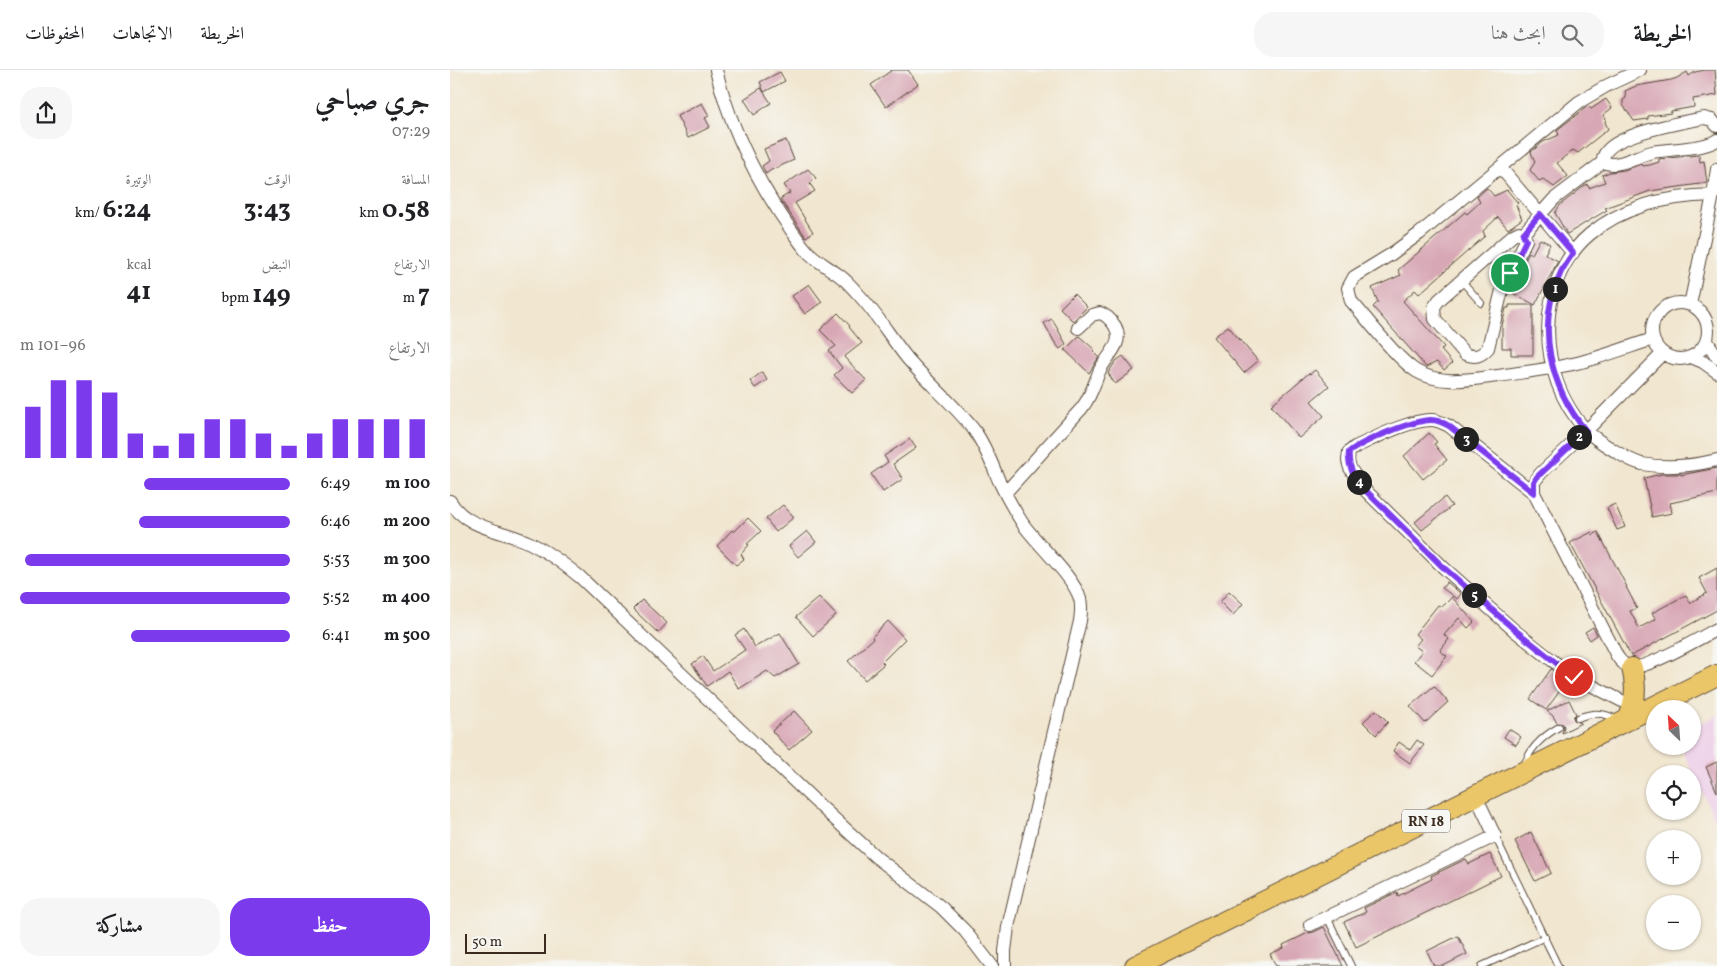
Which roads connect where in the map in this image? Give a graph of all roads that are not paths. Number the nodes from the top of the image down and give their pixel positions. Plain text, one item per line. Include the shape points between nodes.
1 (716, 70) edge
2 (1640, 70) edge
3 (1717, 126) edge
4 (1717, 140) edge
5 (1603, 162) junction
6 (1500, 167) junction
7 (1717, 169) edge
8 (1713, 194) junction
9 (1540, 214) junction
10 (1523, 234) junction
11 (1573, 253) junction
12 (1461, 280) junction
13 (1481, 303) dead end
14 (1690, 305) junction
15 (1078, 328) dead end
16 (1711, 333) edge
17 (1653, 339) junction
18 (1663, 354) junction
19 (1691, 357) junction
20 (1717, 357) edge
21 (1552, 368) junction
22 (1717, 372) edge
23 (1586, 431) junction
24 (1717, 460) edge
25 (1005, 493) junction
26 (1534, 493) junction
27 (450, 501) edge
28 (1717, 629) edge
29 (1632, 668) junction
30 (1717, 675) edge
31 (1622, 701) dead end
32 (1578, 718) dead end
33 (1625, 722) junction
34 (1559, 728) dead end
35 (1522, 773) junction
36 (1476, 796) junction
37 (1495, 836) junction
38 (1327, 917) junction
39 (1310, 925) dead end
40 (1544, 938) junction
41 (992, 966) edge
42 (1006, 966) edge
43 (1135, 966) edge
44 (1351, 966) edge
45 (1482, 966) edge
46 (1558, 966) edge

1 - 25 street via 738,138 760,182 803,247 860,295 907,358 975,431
2 - 6 street via 1579,102
3 - 5 street via 1704,118 1652,129 1614,144 1606,151
4 - 5 street via 1706,145 1647,153 1620,163
5 - 9 street via 1569,186
6 - 9 street
6 - 21 street via 1420,234 1354,277 1348,288 1349,297 1405,363 1431,378 1475,380
7 - 8 street
8 - 11 street via 1669,198 1627,211 1589,235
8 - 14 street
9 - 10 street
9 - 11 street
10 - 12 street via 1516,233
10 - 12 street via 1526,240 1502,290 1488,348 1478,356 1465,354 1434,315 1436,303
11 - 21 street via 1561,273 1550,312 1548,336
12 - 13 lane
14 - 16 street via 1703,314
14 - 17 street via 1673,304 1664,308 1654,322
15 - 25 street via 1092,315 1100,313 1112,322 1119,335 1082,408
16 - 19 street via 1703,348
16 - 20 street
17 - 18 street
17 - 21 street via 1589,360
18 - 19 street via 1671,358
18 - 23 street
19 - 22 street
21 - 23 street via 1558,388
23 - 24 street via 1640,464 1673,467
23 - 26 street via 1537,477
25 - 42 street via 1024,525 1074,587 1081,607 1008,927
26 - 29 street via 1617,656
26 - 31 street via 1449,426 1438,421 1404,426 1349,452 1350,468 1363,488 1444,568 1574,677
27 - 41 street via 462,515 528,542 580,577 862,844 941,907
28 - 29 street via 1646,665
29 - 33 main road via 1635,694
30 - 33 main road, RN 18
32 - 33 lane via 1600,714
33 - 35 main road, RN 18
34 - 35 lane via 1535,746
35 - 36 main road, RN 18
36 - 37 street
36 - 43 main road, RN 18
37 - 38 street
37 - 40 lane
38 - 39 street
38 - 44 lane
40 - 45 lane
40 - 46 lane

